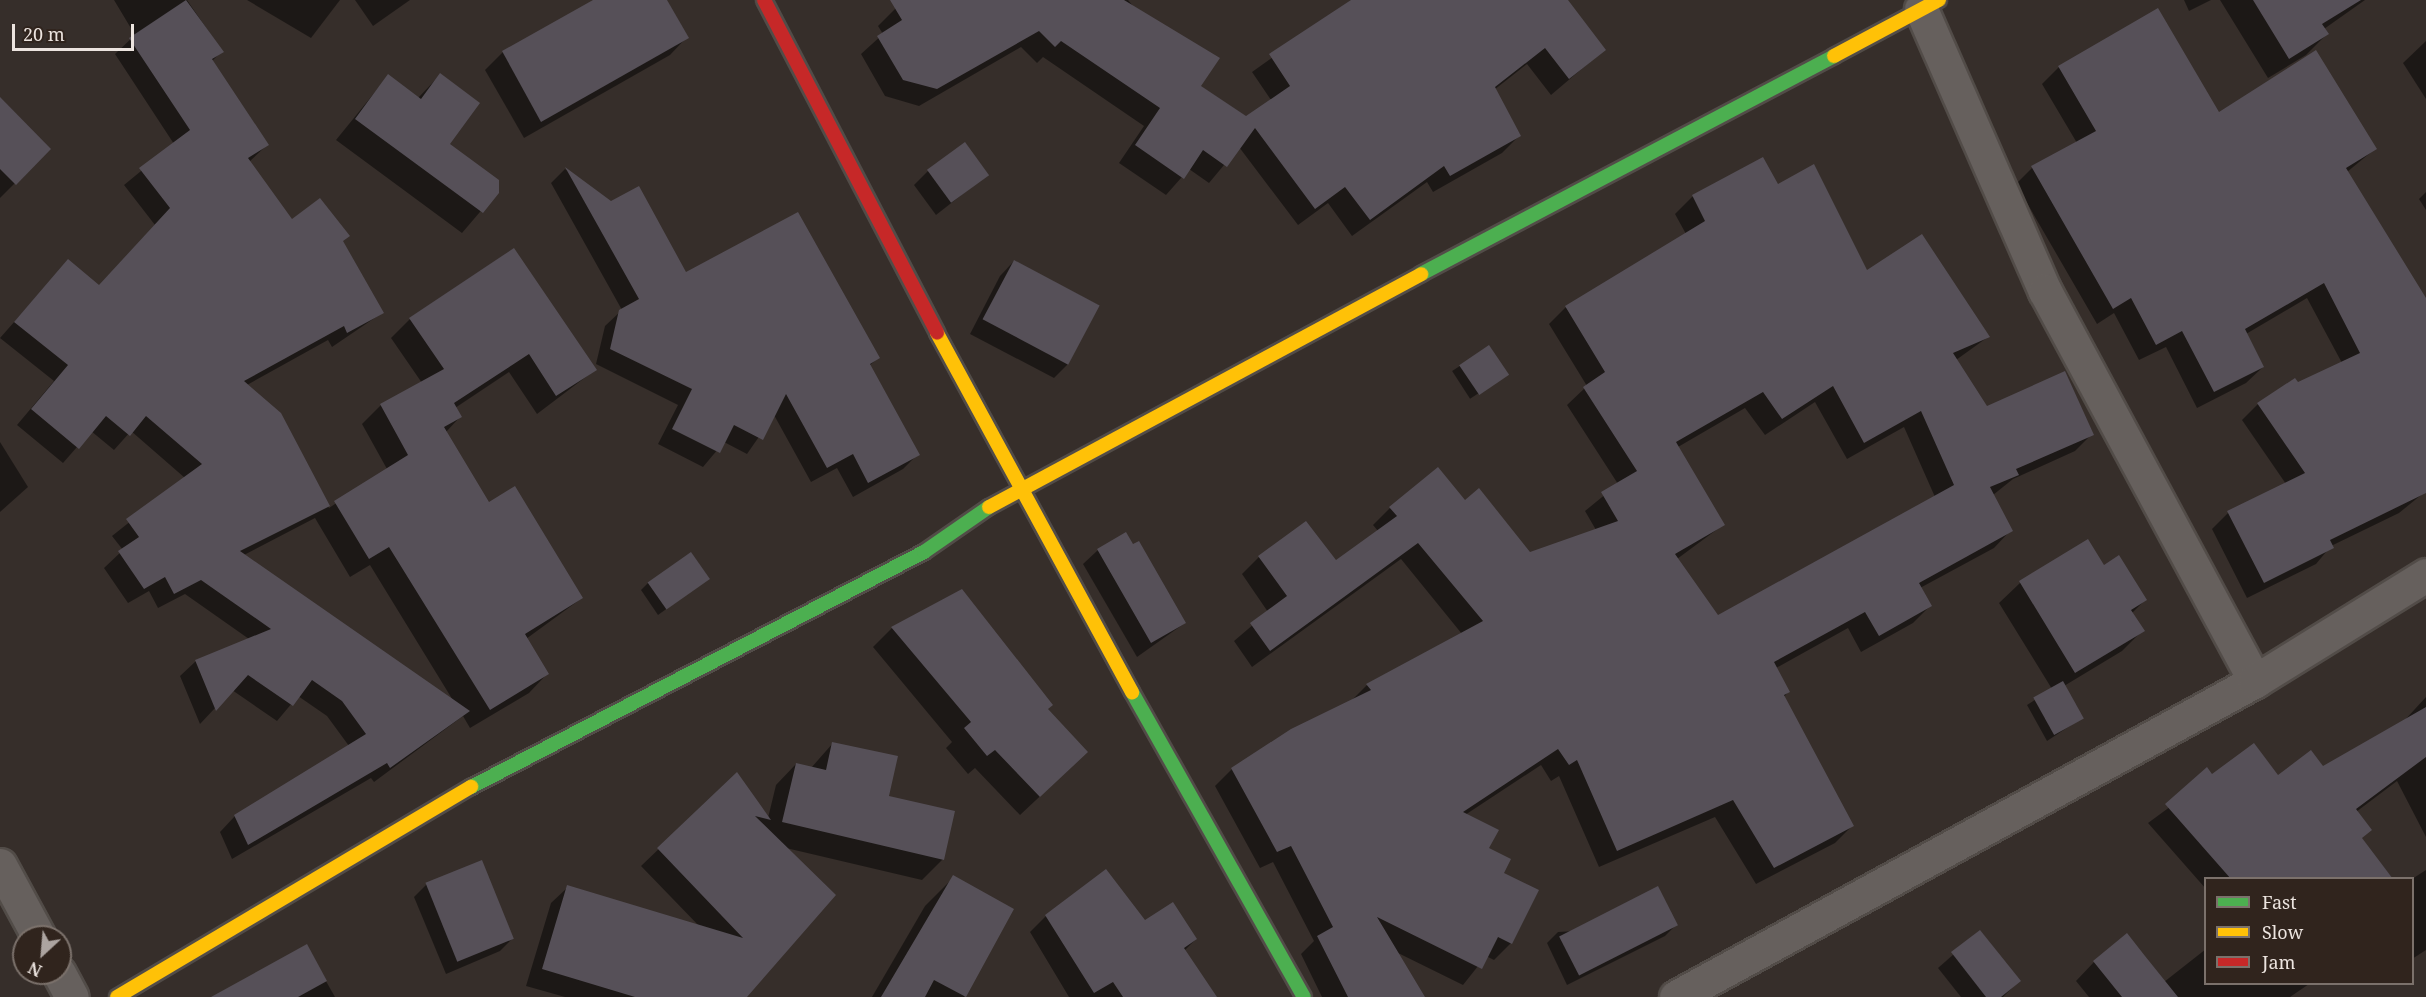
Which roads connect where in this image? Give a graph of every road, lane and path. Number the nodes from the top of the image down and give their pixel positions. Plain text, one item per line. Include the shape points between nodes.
1 (764, 0) edge
2 (1930, 5) edge
3 (1017, 488) junction
4 (2426, 575) edge
5 (2255, 681) junction
6 (0, 865) edge
7 (32, 925) edge
8 (117, 997) edge
9 (1304, 997) edge
10 (1676, 997) edge

1 - 3 street
2 - 3 street
2 - 5 street via 2045,291
3 - 8 street via 924,552 476,783
3 - 9 street
4 - 5 street
5 - 10 street
6 - 7 street

